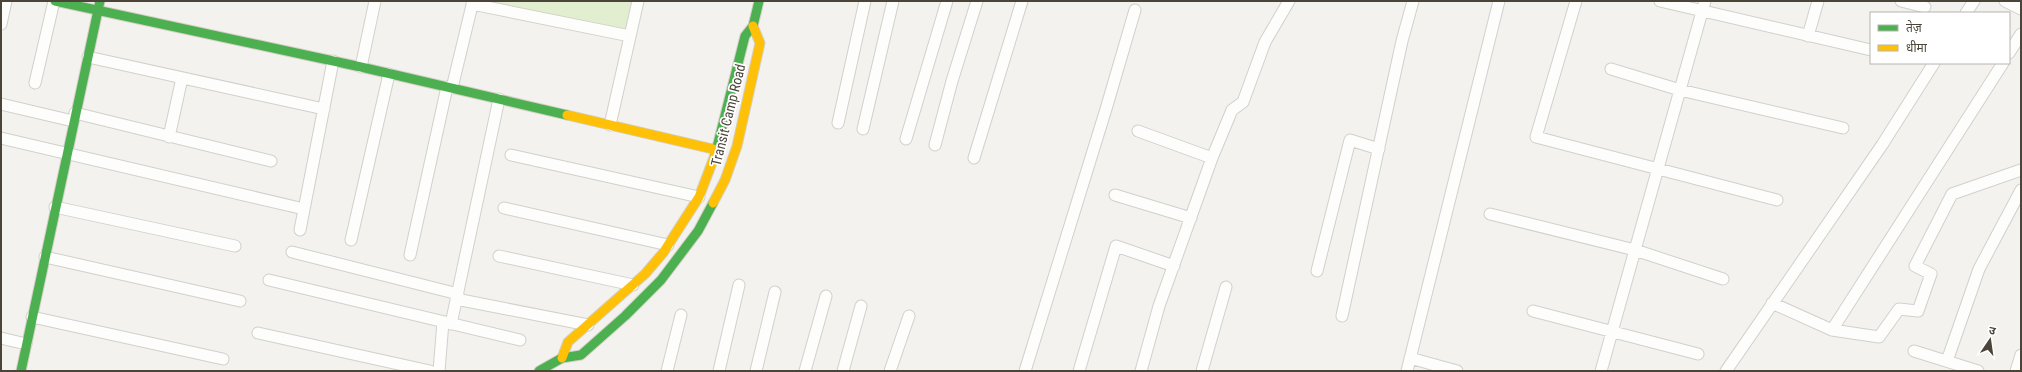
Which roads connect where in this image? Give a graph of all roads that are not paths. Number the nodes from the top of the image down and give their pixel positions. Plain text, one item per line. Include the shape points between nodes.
1 (6, 1) edge
2 (54, 1) edge
3 (100, 1) edge
4 (375, 1) edge
5 (638, 1) edge
6 (759, 1) edge
7 (865, 1) edge
8 (894, 1) edge
9 (947, 1) edge
10 (977, 1) edge
11 (1022, 1) edge
12 (1289, 1) edge
13 (1413, 1) edge
14 (1499, 1) edge
15 (1576, 1) edge
16 (1660, 1) edge
17 (1818, 1) edge
18 (1901, 1) edge
19 (1974, 1) edge
20 (2005, 1) edge
21 (472, 3) edge
22 (1703, 6) edge
23 (1925, 7) dead end
24 (2021, 9) edge
25 (1135, 10) dead end
26 (98, 11) junction
27 (1967, 12) edge
28 (1, 24) edge
29 (753, 26) junction
30 (2021, 34) edge
31 (630, 36) junction
32 (1808, 36) junction
33 (1870, 50) edge
34 (2010, 51) edge
35 (88, 57) junction
36 (333, 61) junction
37 (1933, 64) edge
38 (2002, 64) edge
39 (361, 67) junction
40 (1611, 69) dead end
41 (389, 74) junction
42 (182, 78) junction
43 (35, 83) dead end
44 (449, 87) junction
45 (1680, 90) junction
46 (499, 99) junction
47 (1, 104) edge
48 (324, 109) junction
49 (74, 117) junction
50 (838, 123) dead end
51 (610, 125) junction
52 (1844, 128) dead end
53 (863, 129) dead end
54 (1138, 131) dead end
55 (169, 136) junction
56 (1, 138) edge
57 (906, 139) dead end
58 (935, 145) dead end
59 (1379, 149) junction
60 (717, 150) junction
61 (66, 153) junction
62 (510, 155) dead end
63 (974, 158) dead end
64 (1212, 158) junction
65 (271, 161) dead end
66 (712, 161) junction
67 (730, 167) junction
68 (1658, 169) junction
69 (2021, 170) edge
70 (2021, 190) edge
71 (1116, 195) dead end
72 (699, 197) junction
73 (1777, 200) dead end
74 (55, 207) junction
75 (504, 208) dead end
76 (304, 209) junction
77 (1490, 214) dead end
78 (1191, 218) junction
79 (300, 230) dead end
80 (351, 240) dead end
81 (668, 245) junction
82 (235, 246) dead end
83 (1635, 250) junction
84 (292, 252) dead end
85 (410, 256) dead end
86 (499, 256) dead end
87 (45, 257) junction
88 (1174, 266) junction
89 (1317, 271) dead end
90 (1724, 279) dead end
91 (269, 280) dead end
92 (633, 285) junction
93 (739, 285) dead end
94 (1226, 287) dead end
95 (775, 292) dead end
96 (826, 296) dead end
97 (457, 297) junction
98 (240, 301) dead end
99 (1772, 304) junction
100 (861, 306) dead end
101 (1533, 311) dead end
102 (681, 315) dead end
103 (909, 316) dead end
104 (1342, 316) dead end
105 (32, 317) junction
106 (447, 323) junction
107 (588, 325) junction
108 (1832, 330) junction
109 (1612, 332) junction
110 (258, 333) dead end
111 (1, 338) edge
112 (520, 340) dead end
113 (26, 344) junction
114 (1914, 351) dead end
115 (1698, 354) dead end
116 (2021, 355) edge
117 (562, 358) junction
118 (1410, 358) junction
119 (223, 359) dead end
120 (1946, 361) junction
121 (21, 371) edge
122 (430, 371) edge
123 (439, 371) edge
124 (539, 371) edge
125 (667, 371) edge
126 (719, 371) edge
127 (756, 371) edge
128 (805, 371) edge
129 (843, 371) edge
130 (890, 371) edge
131 (1025, 371) edge
132 (1078, 371) edge
133 (1141, 371) edge
134 (1202, 371) edge
135 (1407, 371) edge
136 (1457, 371) edge
137 (1601, 371) edge
138 (1726, 371) edge
139 (1978, 371) edge
140 (2016, 371) edge

1 - 28 street
2 - 26 street
2 - 43 street
3 - 26 street
4 - 39 street
5 - 31 street
6 - 29 street, Transit Camp Road
7 - 50 street
8 - 53 street
9 - 57 street
10 - 58 street
11 - 63 street
12 - 64 street via 1265,42 1244,102 1232,110
13 - 59 street
14 - 118 street
15 - 68 street via 1536,137
16 - 22 street
17 - 32 street
18 - 23 street
19 - 27 street
20 - 24 street
21 - 31 street
21 - 44 street
22 - 32 street
22 - 45 street
25 - 131 street
26 - 35 street
26 - 36 street
29 - 60 street, Transit Camp Road via 745,36
29 - 67 street, Transit Camp Road via 760,43
30 - 34 street
31 - 51 street
32 - 33 street
35 - 42 street
35 - 49 street
36 - 39 street
36 - 48 street
37 - 99 street via 1882,145
38 - 108 street
39 - 41 street
40 - 45 street
41 - 44 street
41 - 80 street
42 - 48 street
42 - 55 street
44 - 46 street
44 - 85 street
45 - 52 street
45 - 68 street
46 - 51 street
46 - 97 street
47 - 49 street
48 - 76 street
49 - 55 street
49 - 61 street
51 - 60 street
54 - 64 street
55 - 65 street
56 - 61 street
59 - 89 street via 1350,140
59 - 104 street
60 - 66 street, Transit Camp Road
61 - 74 street
61 - 76 street
62 - 72 street
64 - 78 street
66 - 67 street
66 - 72 street, Transit Camp Road
67 - 117 street, Transit Camp Road via 713,206 698,231 662,280 581,355
68 - 73 street
68 - 83 street
69 - 108 street via 1952,194 1915,266 1931,274 1918,311 1899,309 1878,337
70 - 120 street via 1979,269
71 - 78 street
72 - 81 street, Transit Camp Road
74 - 82 street
74 - 87 street
75 - 81 street
76 - 79 street
77 - 83 street
78 - 88 street
81 - 92 street, Transit Camp Road
83 - 90 street
83 - 109 street
84 - 97 street
86 - 92 street
87 - 98 street
87 - 105 street
88 - 132 street via 1116,246
88 - 133 street via 1159,306
91 - 106 street
92 - 107 street, Transit Camp Road
93 - 126 street
94 - 134 street
95 - 127 street
96 - 128 street
97 - 106 street
97 - 107 street
99 - 108 street
99 - 138 street
100 - 129 street
101 - 109 street
102 - 125 street
103 - 130 street
105 - 113 street
105 - 119 street
106 - 112 street
106 - 123 street
107 - 117 street, Transit Camp Road via 568,342
109 - 115 street
109 - 137 street
110 - 122 street
111 - 113 street
113 - 121 street
114 - 120 street
116 - 140 street
117 - 124 street, Transit Camp Road
118 - 135 street
118 - 136 street
120 - 139 street

